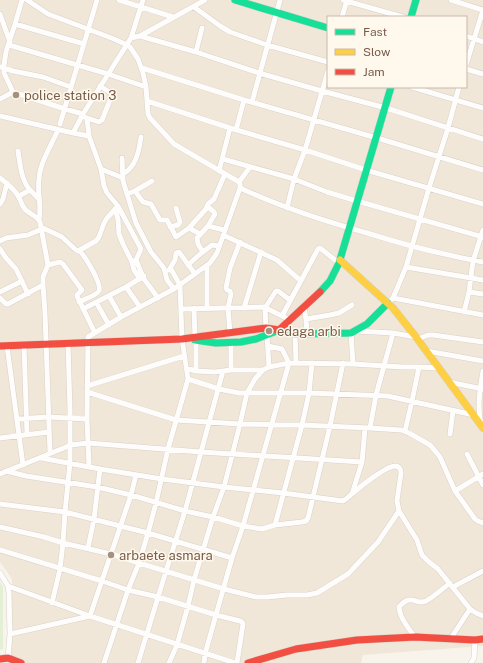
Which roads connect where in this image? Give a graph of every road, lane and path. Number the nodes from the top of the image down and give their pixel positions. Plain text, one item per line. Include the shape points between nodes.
1 (22, 0) edge
2 (97, 0) edge
3 (119, 0) edge
4 (143, 0) edge
5 (206, 0) edge
6 (235, 0) edge
7 (280, 0) edge
8 (346, 0) edge
9 (416, 0) edge
10 (451, 0) edge
11 (141, 7) junction
12 (194, 7) junction
13 (483, 10) edge
14 (277, 13) junction
15 (0, 14) edge
16 (342, 16) edge
17 (400, 16) edge
18 (411, 16) edge
19 (173, 17) junction
20 (15, 24) junction
21 (202, 28) dead end
22 (327, 28) edge
23 (88, 29) junction
24 (140, 36) junction
25 (467, 36) edge
26 (131, 38) junction
27 (474, 39) junction
28 (483, 42) edge
29 (9, 44) junction
30 (84, 44) junction
31 (127, 44) junction
32 (267, 45) junction
33 (196, 52) junction
34 (327, 62) edge
35 (467, 62) edge
36 (78, 66) junction
37 (2, 68) edge
38 (142, 68) junction
39 (467, 69) edge
40 (259, 73) junction
41 (108, 74) junction
42 (327, 74) edge
43 (483, 74) edge
44 (100, 86) junction
45 (71, 87) junction
46 (146, 87) junction
47 (391, 88) edge
48 (415, 88) edge
49 (460, 88) edge
50 (322, 91) junction
51 (13, 92) junction
52 (0, 99) edge
53 (244, 100) junction
54 (456, 100) junction
55 (147, 101) junction
56 (252, 102) junction
57 (386, 108) junction
58 (483, 108) edge
59 (65, 109) junction
60 (0, 116) edge
61 (84, 116) junction
62 (313, 120) junction
63 (60, 124) dead end
64 (230, 128) junction
65 (448, 128) junction
66 (58, 130) junction
67 (236, 130) junction
68 (73, 133) junction
69 (89, 136) junction
70 (141, 137) dead end
71 (377, 138) junction
72 (483, 139) edge
73 (305, 150) junction
74 (18, 151) dead end
75 (439, 157) junction
76 (122, 158) dead end
77 (223, 159) junction
78 (250, 167) junction
79 (101, 169) junction
80 (366, 170) junction
81 (483, 170) edge
82 (219, 171) junction
83 (225, 174) junction
84 (123, 176) junction
85 (0, 178) edge
86 (294, 179) junction
87 (152, 181) dead end
88 (239, 182) junction
89 (6, 184) junction
90 (240, 188) junction
91 (429, 188) junction
92 (30, 190) junction
93 (135, 191) junction
94 (127, 194) junction
95 (19, 196) junction
96 (39, 199) junction
97 (358, 201) junction
98 (0, 204) edge
99 (483, 204) edge
100 (207, 206) junction
101 (117, 208) junction
102 (176, 208) dead end
103 (287, 208) junction
104 (420, 219) junction
105 (39, 220) junction
106 (136, 223) junction
107 (208, 226) junction
108 (129, 227) junction
109 (170, 227) junction
110 (41, 228) junction
111 (189, 228) junction
112 (349, 228) junction
113 (483, 230) edge
114 (224, 233) junction
115 (200, 234) junction
116 (482, 237) edge
117 (0, 242) edge
118 (240, 242) junction
119 (219, 246) junction
120 (413, 247) junction
121 (0, 249) edge
122 (80, 251) junction
123 (203, 252) junction
124 (262, 252) junction
125 (473, 260) junction
126 (134, 261) junction
127 (340, 262) junction
128 (483, 262) edge
129 (48, 264) junction
130 (188, 265) junction
131 (207, 266) junction
132 (406, 267) junction
133 (171, 269) junction
134 (166, 273) junction
135 (195, 274) junction
136 (142, 278) junction
137 (471, 278) junction
138 (483, 280) edge
139 (22, 281) junction
140 (301, 281) junction
141 (43, 285) junction
142 (180, 285) junction
143 (126, 287) junction
144 (174, 289) junction
145 (0, 292) edge
146 (469, 292) junction
147 (28, 294) junction
148 (483, 294) edge
149 (92, 296) junction
150 (109, 296) junction
151 (0, 298) edge
152 (158, 298) junction
153 (290, 300) junction
154 (390, 301) junction
155 (79, 302) junction
156 (96, 302) junction
157 (352, 305) dead end
158 (140, 307) junction
159 (304, 307) junction
160 (194, 308) junction
161 (207, 308) junction
162 (228, 308) junction
163 (244, 308) junction
164 (265, 308) junction
165 (83, 309) junction
166 (181, 309) junction
167 (464, 312) junction
168 (483, 315) edge
169 (282, 316) junction
170 (121, 317) junction
171 (306, 318) junction
172 (290, 320) junction
173 (109, 325) junction
174 (279, 330) junction
175 (266, 332) junction
176 (354, 332) junction
177 (95, 333) junction
178 (230, 333) junction
179 (393, 333) junction
180 (295, 334) junction
181 (307, 334) junction
182 (417, 338) junction
183 (182, 339) junction
184 (194, 339) junction
185 (483, 342) edge
186 (68, 343) junction
187 (88, 343) junction
188 (46, 344) junction
189 (231, 344) junction
190 (24, 345) junction
191 (4, 346) edge
192 (268, 346) junction
193 (426, 351) junction
194 (184, 356) junction
195 (483, 361) edge
196 (289, 363) junction
197 (296, 363) junction
198 (312, 363) junction
199 (343, 364) junction
200 (353, 364) junction
201 (383, 366) junction
202 (269, 367) junction
203 (419, 367) junction
204 (186, 368) junction
205 (439, 368) junction
206 (231, 370) junction
207 (263, 370) junction
208 (196, 371) junction
209 (223, 371) junction
210 (483, 371) edge
211 (188, 379) junction
212 (449, 382) junction
213 (482, 388) edge
214 (87, 389) junction
215 (219, 389) junction
216 (247, 393) junction
217 (280, 393) junction
218 (309, 394) junction
219 (337, 394) junction
220 (376, 395) junction
221 (412, 401) junction
222 (453, 411) junction
223 (479, 414) edge
224 (27, 418) junction
225 (48, 418) junction
226 (70, 418) junction
227 (17, 419) junction
228 (88, 419) junction
229 (176, 420) junction
230 (210, 423) junction
231 (240, 424) junction
232 (271, 425) junction
233 (302, 425) junction
234 (330, 426) junction
235 (367, 428) junction
236 (482, 428) edge
237 (404, 431) junction
238 (49, 432) junction
239 (27, 434) junction
240 (450, 434) dead end
241 (19, 435) junction
242 (0, 438) edge
243 (88, 443) junction
244 (71, 445) junction
245 (168, 449) junction
246 (201, 452) junction
247 (50, 453) junction
248 (232, 454) junction
249 (467, 454) dead end
250 (263, 456) junction
251 (41, 458) junction
252 (293, 458) junction
253 (322, 460) junction
254 (362, 462) junction
255 (70, 463) junction
256 (23, 465) junction
257 (89, 466) junction
258 (100, 469) junction
259 (6, 471) junction
260 (0, 474) edge
261 (136, 475) junction
262 (481, 476) edge
263 (162, 479) junction
264 (193, 482) junction
265 (68, 483) junction
266 (483, 485) edge
267 (97, 487) junction
268 (224, 487) junction
269 (252, 490) junction
270 (455, 491) junction
271 (283, 492) junction
272 (352, 494) junction
273 (131, 495) junction
274 (313, 496) junction
275 (156, 503) junction
276 (0, 504) edge
277 (185, 511) junction
278 (399, 511) junction
279 (65, 512) junction
280 (213, 517) junction
281 (94, 519) junction
282 (483, 523) edge
283 (274, 525) junction
284 (121, 526) junction
285 (242, 526) junction
286 (0, 527) edge
287 (148, 533) junction
288 (176, 540) junction
289 (63, 543) junction
290 (88, 548) junction
291 (0, 550) edge
292 (204, 550) junction
293 (111, 554) junction
294 (232, 558) junction
295 (139, 563) junction
296 (60, 569) junction
297 (166, 571) junction
298 (483, 571) edge
299 (0, 573) edge
300 (102, 580) junction
301 (194, 580) junction
302 (451, 585) junction
303 (8, 586) junction
304 (224, 589) junction
305 (128, 590) junction
306 (158, 597) junction
307 (52, 603) junction
308 (188, 606) junction
309 (470, 609) junction
310 (216, 615) junction
311 (90, 616) junction
312 (483, 616) edge
313 (117, 625) junction
314 (10, 634) junction
315 (147, 634) junction
316 (414, 637) junction
317 (451, 638) junction
318 (483, 639) edge
319 (475, 640) junction
320 (177, 645) junction
321 (204, 654) junction
322 (8, 658) junction
323 (0, 659) edge
324 (264, 661) edge
325 (18, 662) edge
326 (104, 663) edge
327 (138, 663) edge
328 (169, 663) edge
329 (204, 663) edge
330 (236, 663) edge
331 (248, 663) edge
332 (471, 663) edge

1 - 20 street
1 - 23 street via 48,14
2 - 23 street
3 - 11 street
4 - 11 street
5 - 12 street
6 - 14 street
7 - 14 street
8 - 16 street
8 - 17 street
9 - 18 street
10 - 13 street
11 - 19 street
11 - 26 street
12 - 19 street
12 - 32 street via 230,32
13 - 27 street
14 - 22 street
14 - 32 street
15 - 29 street
19 - 24 street
20 - 29 street
20 - 30 street
21 - 33 street
23 - 30 street
23 - 31 street
24 - 26 street
24 - 33 street
25 - 27 street
26 - 31 street
27 - 28 street
27 - 35 street
29 - 36 street
29 - 37 street
30 - 36 street
31 - 38 street via 136,54
31 - 41 street
32 - 34 street
32 - 40 street
33 - 40 street
36 - 41 street
36 - 45 street
37 - 45 street
37 - 51 street
38 - 46 street
38 - 53 street
39 - 43 street
40 - 50 street
40 - 56 street
41 - 44 street
41 - 46 street
42 - 50 street
44 - 61 street
44 - 61 street via 112,96 100,122
45 - 59 street
46 - 55 street
47 - 57 street
48 - 54 street
49 - 54 street
50 - 57 street
50 - 62 street
51 - 52 street
51 - 59 street
53 - 56 street
53 - 67 street
54 - 58 street
54 - 65 street
55 - 64 street
55 - 82 street via 149,116 170,142
56 - 62 street
57 - 65 street
57 - 71 street
59 - 61 street
59 - 63 street
60 - 66 street
61 - 68 street
61 - 69 street
62 - 71 street
62 - 73 street
64 - 67 street
64 - 77 street
65 - 72 street
65 - 75 street
66 - 68 street
66 - 96 street via 40,172
67 - 73 street
68 - 69 street
69 - 79 street
70 - 84 street via 134,163
71 - 75 street
71 - 80 street
73 - 80 street
73 - 86 street
74 - 92 street via 22,175
75 - 81 street
75 - 91 street
76 - 84 street
77 - 78 street
77 - 82 street
78 - 86 street
78 - 88 street
79 - 84 street
79 - 101 street via 105,189
80 - 91 street
80 - 97 street
82 - 83 street
83 - 88 street
83 - 100 street via 215,198
84 - 94 street
85 - 89 street
86 - 97 street
86 - 103 street
87 - 93 street
88 - 90 street
89 - 95 street
89 - 98 street
90 - 103 street
90 - 114 street
91 - 99 street
91 - 104 street
92 - 95 street
92 - 96 street
93 - 94 street
93 - 109 street via 143,202 151,204 160,220 167,220
94 - 106 street
95 - 105 street via 24,208
96 - 105 street
97 - 104 street
97 - 112 street
100 - 107 street via 215,213
100 - 111 street
101 - 108 street
101 - 122 street via 107,218 98,239
101 - 126 street via 119,234
102 - 109 street via 180,222
103 - 112 street
104 - 116 street
104 - 120 street
105 - 110 street
106 - 108 street
106 - 134 street via 151,252
107 - 114 street
107 - 115 street
108 - 126 street via 141,249
109 - 111 street via 176,237
110 - 117 street via 28,235 6,238
110 - 122 street via 62,237
110 - 129 street
111 - 115 street
112 - 120 street
112 - 127 street
113 - 116 street
114 - 118 street
114 - 119 street
115 - 123 street via 197,238
116 - 125 street
118 - 124 street
118 - 162 street via 227,281 226,289 231,294
119 - 123 street via 212,246
119 - 131 street
120 - 125 street
120 - 132 street
121 - 139 street
122 - 149 street via 98,284 98,291
123 - 130 street
124 - 140 street via 277,260
124 - 163 street
125 - 128 street
125 - 137 street
126 - 136 street via 134,270
127 - 140 street via 319,248
127 - 154 street
127 - 159 street via 330,281
129 - 141 street
129 - 155 street via 64,264 82,290 76,295
130 - 133 street via 178,252
130 - 135 street
131 - 135 street
131 - 161 street
132 - 137 street
132 - 154 street
133 - 134 street
133 - 142 street
134 - 144 street via 167,280
135 - 142 street
136 - 143 street
136 - 152 street
137 - 138 street
137 - 146 street
139 - 145 street
139 - 147 street
140 - 153 street
141 - 147 street
141 - 188 street
142 - 144 street
142 - 166 street
143 - 150 street
143 - 158 street
144 - 152 street
146 - 148 street
146 - 167 street
147 - 151 street via 8,304
149 - 155 street
149 - 156 street
150 - 156 street
150 - 170 street
152 - 158 street
153 - 164 street via 276,290
153 - 169 street
154 - 167 street
154 - 176 street via 367,326
154 - 182 street
155 - 165 street
156 - 165 street
156 - 173 street
157 - 171 street via 339,313
158 - 170 street
159 - 171 street
159 - 172 street
160 - 161 street
160 - 166 street
160 - 184 street
161 - 162 street
162 - 163 street
162 - 178 street
163 - 164 street
164 - 169 street
164 - 175 street
165 - 177 street
166 - 183 street
167 - 168 street
169 - 172 street
170 - 173 street
171 - 181 street
172 - 174 street
173 - 177 street
174 - 175 street
174 - 180 street
175 - 178 street
175 - 189 street via 253,341
175 - 192 street
176 - 179 street
176 - 181 street
176 - 200 street
177 - 187 street via 88,337
178 - 184 street
179 - 182 street
179 - 201 street
180 - 181 street
180 - 197 street
182 - 185 street via 433,335
182 - 193 street
183 - 184 street
183 - 187 street
183 - 194 street
184 - 189 street
184 - 208 street
186 - 187 street
186 - 188 street
186 - 226 street
187 - 214 street
188 - 190 street
188 - 225 street
189 - 206 street
190 - 191 street
190 - 224 street
191 - 227 street
192 - 196 street via 282,349
192 - 202 street
193 - 195 street
193 - 205 street
194 - 204 street
194 - 214 street
196 - 197 street
196 - 202 street
196 - 217 street
197 - 198 street
198 - 199 street
198 - 218 street
199 - 200 street
199 - 219 street
200 - 201 street
201 - 203 street
201 - 220 street
202 - 207 street
203 - 205 street
203 - 221 street
204 - 208 street
204 - 211 street
205 - 212 street
206 - 207 street
206 - 209 street
207 - 216 street
208 - 209 street
209 - 215 street
210 - 213 street
211 - 215 street
211 - 229 street
212 - 213 street
212 - 223 street
213 - 223 street
214 - 228 street
214 - 229 street
215 - 216 street
215 - 230 street
216 - 217 street
216 - 231 street
217 - 218 street
217 - 232 street
218 - 219 street
218 - 233 street
219 - 220 street
219 - 234 street
220 - 221 street
220 - 235 street
221 - 222 street
221 - 237 street
222 - 223 street
222 - 240 street
223 - 236 street
224 - 225 street
224 - 227 street
224 - 239 street
225 - 226 street
225 - 238 street
226 - 228 street
226 - 244 street
227 - 241 street
228 - 243 street
229 - 230 street
229 - 245 street
230 - 231 street
230 - 246 street
231 - 232 street
231 - 248 street
232 - 233 street
232 - 250 street
233 - 234 street
233 - 252 street
234 - 235 street
234 - 253 street
235 - 237 street
235 - 254 street
237 - 270 street via 423,440 436,452
238 - 239 street
238 - 247 street
239 - 241 street
241 - 242 street
241 - 256 street
243 - 244 street
243 - 245 street
243 - 257 street
244 - 247 street
244 - 255 street
245 - 246 street
245 - 263 street
246 - 248 street
246 - 264 street
247 - 251 street
248 - 250 street
248 - 268 street
249 - 262 street
250 - 252 street
250 - 269 street
251 - 255 street
251 - 256 street
252 - 253 street
252 - 271 street
253 - 254 street
253 - 274 street
254 - 272 street
255 - 257 street
255 - 265 street
256 - 259 street
257 - 258 street
258 - 261 street
258 - 267 street
259 - 260 street
259 - 265 street
261 - 263 street
261 - 273 street
262 - 266 street
262 - 270 street
263 - 264 street
263 - 275 street
264 - 268 street
264 - 277 street
265 - 267 street
265 - 279 street
267 - 273 street
267 - 281 street
268 - 269 street
268 - 280 street
269 - 271 street
269 - 285 street
270 - 282 street via 475,519
271 - 274 street
271 - 283 street
272 - 274 street via 343,501
272 - 278 street via 377,475 394,466 398,467 401,473 397,501
273 - 275 street
273 - 284 street
274 - 283 street via 306,521
275 - 277 street
275 - 287 street
276 - 279 street
277 - 280 street
277 - 288 street
278 - 302 street via 417,540 422,555
278 - 304 street via 378,542 348,574 316,593 256,597
279 - 281 street
279 - 289 street
280 - 285 street
280 - 292 street
281 - 284 street
281 - 290 street
283 - 285 street via 262,528
284 - 287 street
284 - 293 street
285 - 294 street
286 - 289 street
287 - 288 street
287 - 295 street
288 - 292 street
288 - 297 street
289 - 290 street
289 - 296 street
290 - 293 street
291 - 296 street
292 - 294 street
292 - 301 street
293 - 295 street
293 - 300 street
294 - 304 street
295 - 297 street
295 - 305 street
296 - 300 street
296 - 307 street
297 - 301 street
297 - 306 street
298 - 302 street
299 - 303 street
300 - 305 street
300 - 311 street
301 - 304 street
301 - 308 street
302 - 309 street
302 - 316 street via 426,601 404,601 399,607
303 - 307 street
303 - 314 street
304 - 310 street
305 - 306 street
305 - 313 street
306 - 308 street
306 - 315 street
307 - 311 street
308 - 310 street
308 - 320 street
309 - 312 street
309 - 317 street
310 - 321 street
310 - 330 street via 243,624
311 - 313 street
311 - 314 street
313 - 315 street
313 - 326 street
314 - 322 street
315 - 320 street
315 - 327 street
316 - 317 street
316 - 324 street via 357,640 296,649
317 - 319 street
318 - 319 street
319 - 332 street via 474,658
320 - 321 street
320 - 328 street
321 - 329 street
321 - 330 street
322 - 323 street
322 - 325 street
324 - 331 street

